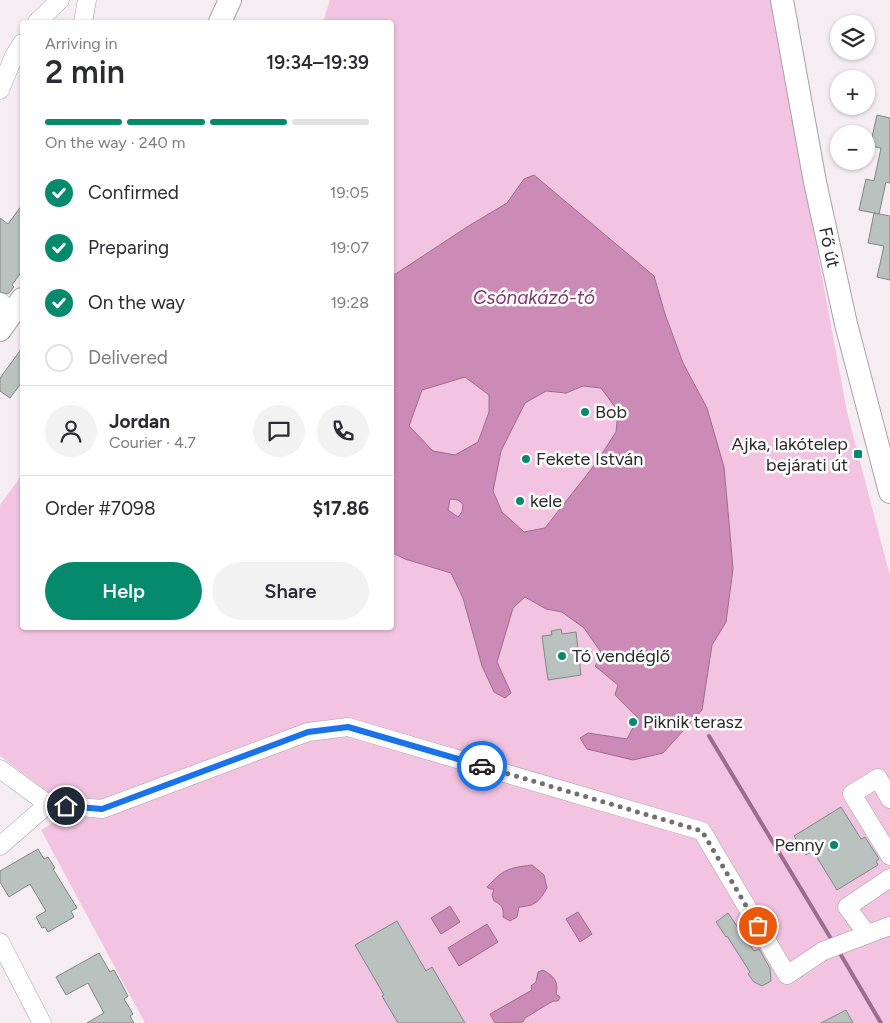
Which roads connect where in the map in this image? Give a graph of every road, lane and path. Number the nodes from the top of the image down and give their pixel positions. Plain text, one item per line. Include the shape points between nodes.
1 (60, 0) edge
2 (87, 0) edge
3 (230, 0) edge
4 (782, 0) edge
5 (40, 20) edge
6 (82, 20) edge
7 (221, 20) edge
8 (20, 50) edge
9 (0, 90) edge
10 (12, 304) edge
11 (0, 330) edge
12 (890, 492) edge
13 (0, 769) edge
14 (890, 799) edge
15 (48, 804) junction
16 (0, 846) edge
17 (890, 856) edge
18 (890, 878) edge
19 (890, 926) edge
20 (867, 934) junction
21 (0, 942) edge
22 (42, 1023) edge

1 - 5 street
2 - 6 street
3 - 7 main road
4 - 12 main road, Fő út via 814,182 846,324
8 - 9 street
10 - 11 main road
13 - 15 street
14 - 17 street via 878,778 852,794
15 - 16 street
15 - 20 street via 102,809 308,732 348,727 702,831 788,975 823,951
18 - 20 street via 847,907
19 - 20 street
21 - 22 street

